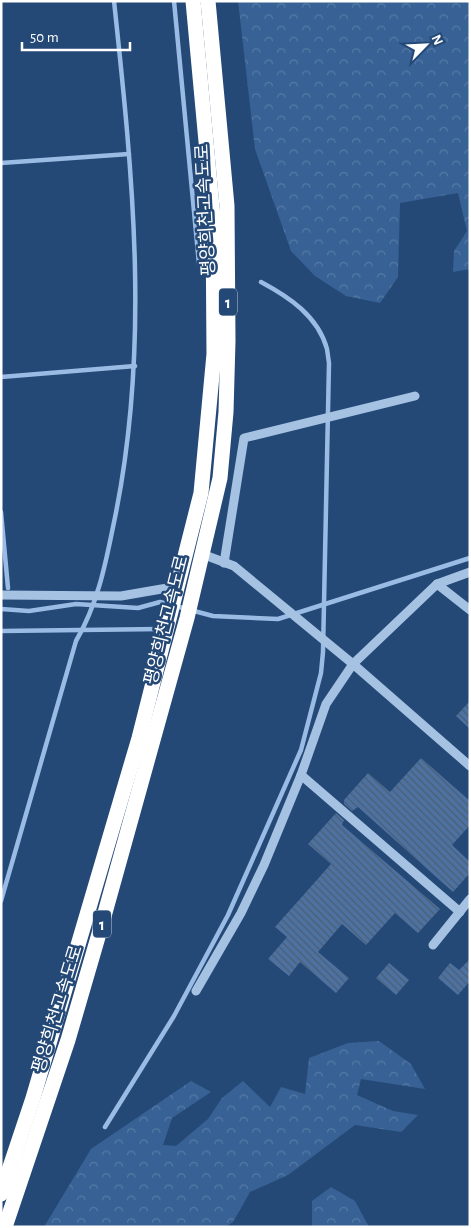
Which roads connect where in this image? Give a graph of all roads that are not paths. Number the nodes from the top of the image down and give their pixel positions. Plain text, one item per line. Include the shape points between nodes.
1 (193, 1) edge
2 (208, 1) edge
3 (415, 396) dead end
4 (202, 554) junction
5 (224, 563) junction
6 (470, 572) edge
7 (437, 584) junction
8 (182, 594) junction
9 (1, 595) edge
10 (470, 610) edge
11 (352, 664) junction
12 (470, 766) edge
13 (301, 775) junction
14 (470, 899) edge
15 (460, 912) junction
16 (433, 945) dead end
17 (196, 992) dead end
18 (1, 1194) edge
19 (5, 1227) edge

1 - 8 highway, 평양희천고속도로 / 1 via 213,217 214,354 201,493
2 - 4 highway, 평양희천고속도로 / 1 via 227,206 228,341 220,478
3 - 5 street via 244,438
4 - 5 street
4 - 8 highway, 평양희천고속도로 / 1
5 - 11 street via 234,566
6 - 7 street
7 - 10 street
7 - 11 street
8 - 9 street via 102,597
8 - 18 highway, 평양희천고속도로 / 1 via 172,614 139,738 33,1098
8 - 19 highway, 평양희천고속도로 / 1 via 187,618 68,1040
11 - 12 street
11 - 13 street via 326,704
13 - 15 street
13 - 17 street via 260,873
14 - 15 street
15 - 16 street

